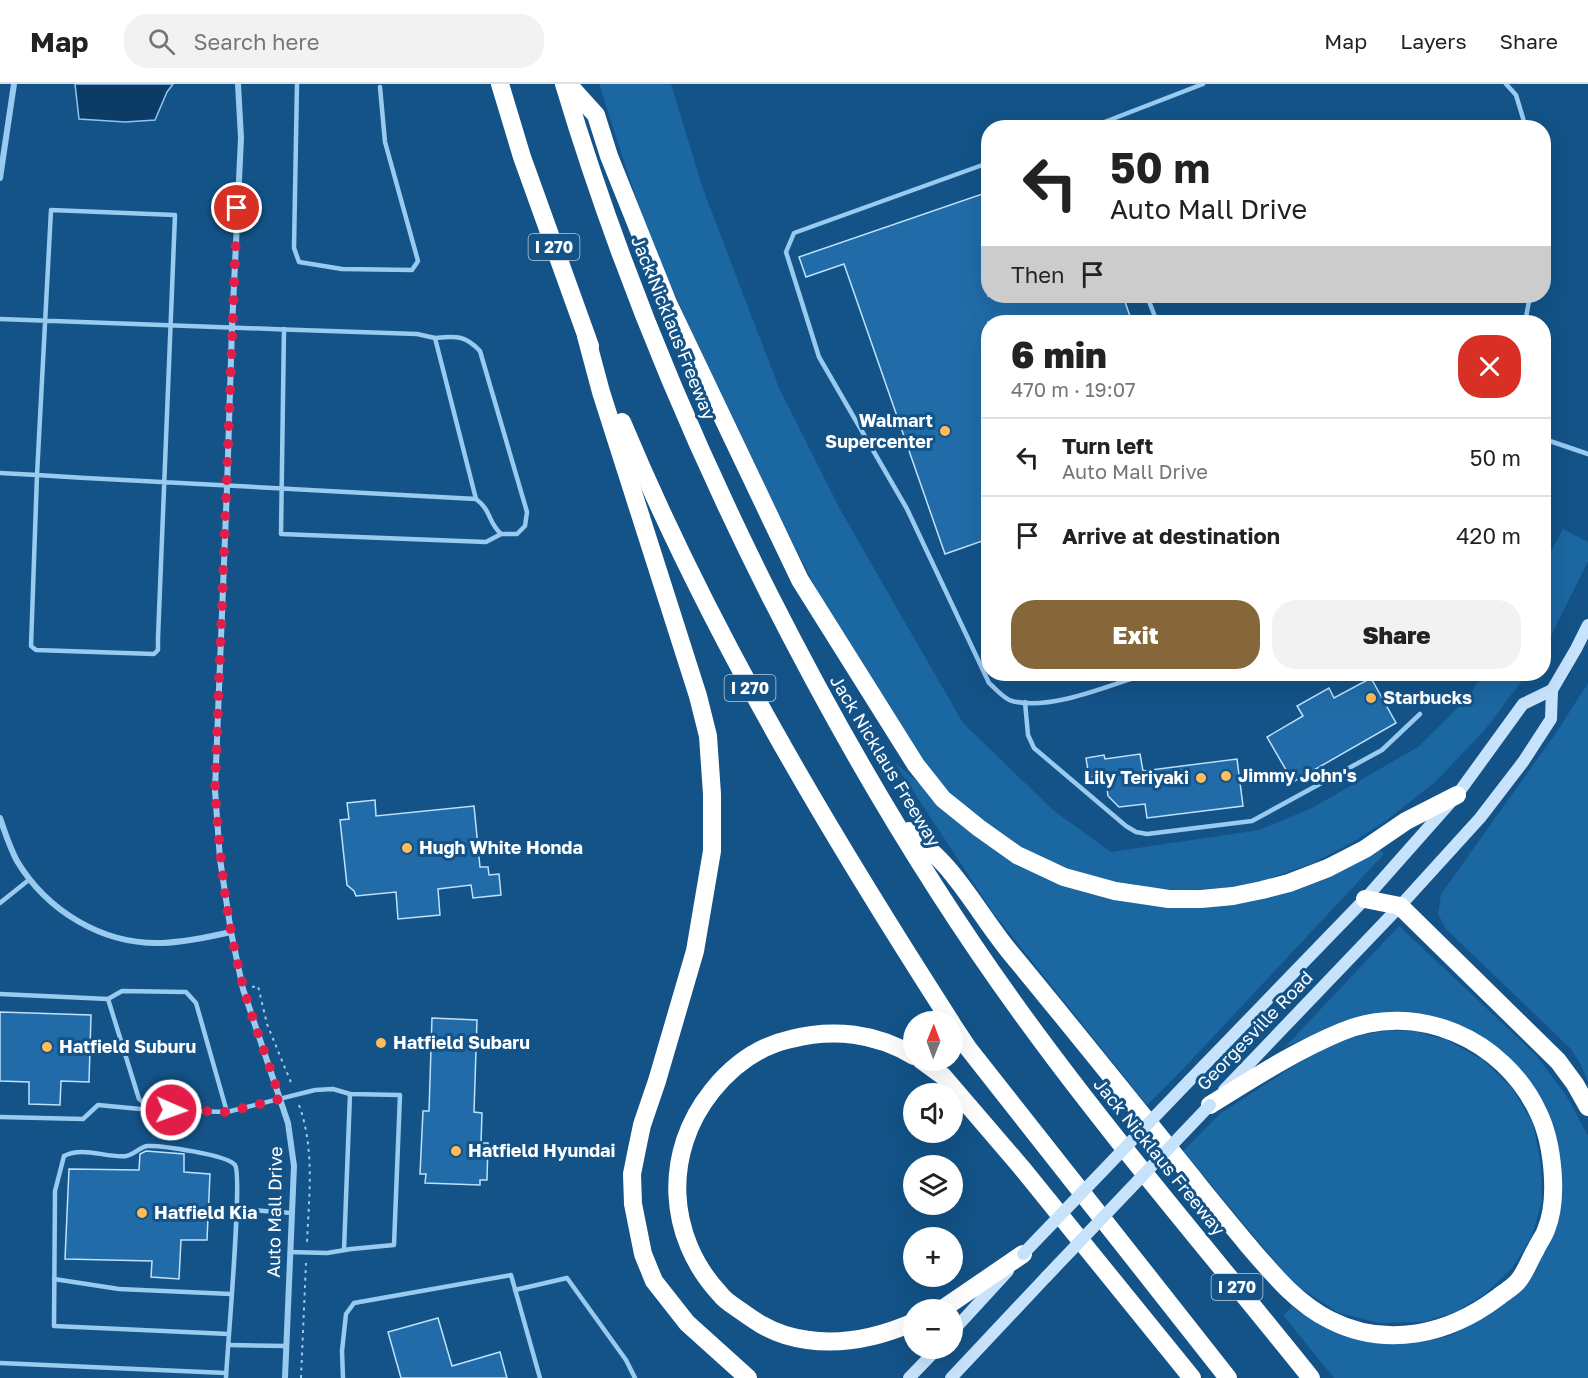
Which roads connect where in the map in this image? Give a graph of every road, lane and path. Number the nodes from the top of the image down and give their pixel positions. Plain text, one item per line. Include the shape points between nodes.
1 (14, 84) edge
2 (238, 84) edge
3 (297, 84) edge
4 (500, 84) edge
5 (566, 84) edge
6 (1203, 84) edge
7 (1506, 84) edge
8 (380, 87) dead end
9 (1110, 120) edge
10 (1524, 120) edge
11 (981, 166) edge
12 (0, 178) edge
13 (0, 319) edge
14 (45, 321) junction
15 (170, 327) junction
16 (231, 327) junction
17 (284, 329) junction
18 (586, 336) junction
19 (435, 338) junction
20 (1551, 442) edge
21 (1588, 454) edge
22 (0, 473) edge
23 (37, 475) junction
24 (164, 483) junction
25 (227, 487) junction
26 (280, 489) junction
27 (476, 499) junction
28 (501, 534) junction
29 (1588, 625) edge
30 (981, 666) edge
31 (988, 681) edge
32 (1124, 681) edge
33 (1552, 690) junction
34 (1025, 702) junction
35 (1420, 714) dead end
36 (1457, 795) junction
37 (887, 809) junction
38 (0, 818) edge
39 (30, 879) junction
40 (1365, 899) junction
41 (0, 903) edge
42 (1400, 906) junction
43 (231, 932) junction
44 (0, 994) edge
45 (108, 999) junction
46 (944, 1011) edge
47 (963, 1040) edge
48 (903, 1051) edge
49 (936, 1071) edge
50 (350, 1094) junction
51 (280, 1099) junction
52 (1210, 1105) junction
53 (1588, 1107) edge
54 (153, 1110) junction
55 (227, 1112) junction
56 (0, 1117) edge
57 (237, 1209) junction
58 (292, 1213) junction
59 (345, 1250) junction
60 (290, 1252) junction
61 (1023, 1254) junction
62 (54, 1279) junction
63 (515, 1290) junction
64 (231, 1294) junction
65 (957, 1299) edge
66 (963, 1320) edge
67 (903, 1326) edge
68 (229, 1334) junction
69 (228, 1345) junction
70 (286, 1346) junction
71 (927, 1359) edge
72 (0, 1363) edge
73 (226, 1376) edge
74 (285, 1378) edge
75 (343, 1378) edge
76 (540, 1378) edge
77 (635, 1378) edge
78 (748, 1378) edge
79 (909, 1378) edge
80 (951, 1378) edge
81 (1192, 1378) edge
82 (1228, 1378) edge
83 (1311, 1378) edge

1 - 12 street
2 - 16 street, Auto Mall Drive via 241,138
3 - 8 lane via 294,248 299,262 342,269 412,270 418,261 385,142
4 - 18 highway, I 270
5 - 36 highway via 596,115 668,303 800,580 916,765 943,799 979,828 1017,855 1064,877 1115,891 1201,899 1262,890 1328,868
5 - 37 highway, Jack Nicklaus Freeway / I 270 via 607,218 698,446 800,656
6 - 9 lane
7 - 10 lane via 1516,95
11 - 30 lane via 794,233 786,252 819,357 907,509
13 - 14 lane
14 - 15 lane
14 - 15 lane via 51,210 175,215
14 - 23 lane
15 - 16 lane
15 - 24 lane
16 - 17 lane
16 - 25 street, Auto Mall Drive
17 - 19 lane
17 - 26 lane
18 - 46 highway, I 270 via 654,499 759,705 869,895
18 - 78 highway via 698,696 708,736 712,794 712,851 704,906 695,951 642,1125 632,1174 633,1204 643,1254 654,1281 687,1323
19 - 27 lane
19 - 28 lane via 463,338 480,351 527,512 525,526 517,534
20 - 21 lane
22 - 23 lane
23 - 24 lane
23 - 24 lane via 30,634 31,646 36,650 154,654 158,650
24 - 25 lane
25 - 26 lane
25 - 43 street, Auto Mall Drive via 215,790
26 - 27 lane
26 - 28 lane via 281,534 486,542
27 - 28 lane via 487,507 493,526
29 - 33 main road, Georgesville Road
31 - 34 lane via 1009,700
32 - 34 lane via 1042,703
33 - 36 main road, Georgesville Road via 1523,704
33 - 42 main road, Georgesville Road via 1551,719 1523,762 1480,818
34 - 35 lane via 1028,735 1034,748 1126,826 1147,834 1252,821 1382,750
36 - 40 main road, Georgesville Road
37 - 52 highway via 949,869 1005,946 1281,1284 1317,1313 1355,1330 1381,1335 1430,1332 1457,1323 1518,1282 1548,1227 1553,1166 1539,1112 1506,1067 1467,1036 1445,1028 1401,1021 1341,1031
37 - 83 highway, Jack Nicklaus Freeway / I 270 via 1023,1016
38 - 39 street via 15,858
39 - 41 lane
39 - 43 street via 64,913 111,936 162,943
40 - 42 highway
40 - 61 main road, Georgesville Road, bridge
42 - 52 main road, Georgesville Road
42 - 53 highway via 1558,1061
43 - 51 street, Auto Mall Drive via 243,989
44 - 45 lane
45 - 54 lane via 139,1099
45 - 55 lane via 122,991 186,992 196,1003
47 - 82 highway, I 270
48 - 67 highway via 874,1039 830,1033 806,1035 760,1050 724,1077 696,1112 677,1176 679,1215 690,1253 720,1295 762,1326 810,1341 833,1343
49 - 81 highway via 1021,1167
50 - 51 lane via 333,1089 315,1090
50 - 59 lane
50 - 59 lane via 400,1095 394,1245
51 - 55 lane
51 - 58 street, Auto Mall Drive via 292,1144
52 - 80 main road, Georgesville Road, bridge
54 - 55 lane
54 - 56 lane via 98,1105 83,1119
57 - 58 lane
57 - 62 lane via 238,1173 227,1159 146,1146 128,1156 73,1151 64,1156 54,1191
57 - 64 lane
58 - 60 street, Auto Mall Drive
59 - 60 lane
60 - 70 street, Auto Mall Drive
61 - 65 highway
61 - 66 main road, Georgesville Road
62 - 64 lane via 119,1289
62 - 68 lane via 54,1326
63 - 75 lane via 511,1275 354,1303 346,1314
63 - 76 lane
63 - 77 lane via 567,1278
64 - 68 lane
68 - 69 lane
69 - 70 lane
69 - 73 lane
70 - 74 street, Auto Mall Drive
71 - 79 main road
72 - 73 lane

